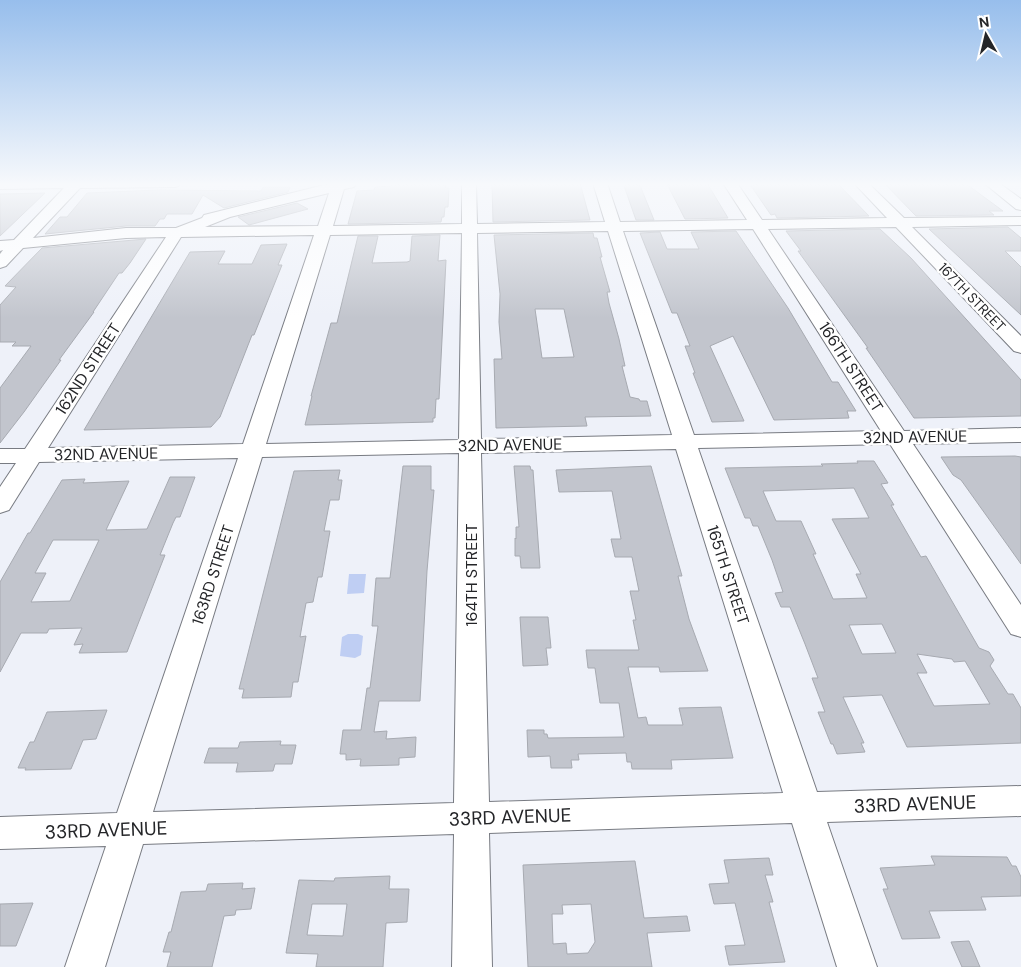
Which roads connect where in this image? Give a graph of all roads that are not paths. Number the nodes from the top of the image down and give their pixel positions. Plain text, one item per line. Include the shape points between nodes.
1 (34, 228) edge
2 (153, 228) edge
3 (189, 228) edge
4 (324, 228) edge
5 (532, 228) edge
6 (614, 228) edge
7 (759, 228) edge
8 (905, 228) edge
9 (469, 229) junction
10 (323, 231) junction
11 (126, 233) junction
12 (176, 233) junction
13 (19, 244) junction
14 (0, 246) edge
15 (0, 263) edge
16 (1021, 347) edge
17 (1021, 435) edge
18 (897, 438) junction
19 (684, 442) junction
20 (470, 446) junction
21 (253, 451) junction
22 (32, 455) junction
23 (0, 456) edge
24 (0, 505) edge
25 (1021, 628) edge
26 (1021, 801) edge
27 (804, 807) junction
28 (471, 818) junction
29 (130, 829) junction
30 (0, 833) edge
31 (85, 967) edge
32 (472, 967) edge
33 (857, 967) edge

1 - 13 street
2 - 11 street
3 - 12 street
4 - 10 street, 163RD STREET
5 - 9 street
6 - 19 street, 165TH STREET
7 - 18 street, 166TH STREET
8 - 16 street, 167TH STREET
9 - 10 street
9 - 20 street, 164TH STREET
10 - 12 street
10 - 21 street, 163RD STREET
11 - 12 street
11 - 13 street
12 - 22 street, 162ND STREET
13 - 14 street
13 - 15 street
17 - 18 street, 32ND AVENUE
18 - 19 street, 32ND AVENUE
18 - 25 street, 166TH STREET
19 - 20 street, 32ND AVENUE
19 - 27 street, 165TH STREET
20 - 21 street, 32ND AVENUE
20 - 28 street, 164TH STREET
21 - 22 street, 32ND AVENUE
21 - 29 street, 163RD STREET
22 - 23 street, 32ND AVENUE
22 - 24 street, 162ND STREET
26 - 27 street, 33RD AVENUE
27 - 28 street, 33RD AVENUE
27 - 33 street, 165TH STREET
28 - 29 street, 33RD AVENUE
28 - 32 street, 164TH STREET
29 - 30 street, 33RD AVENUE
29 - 31 street, 163RD STREET

